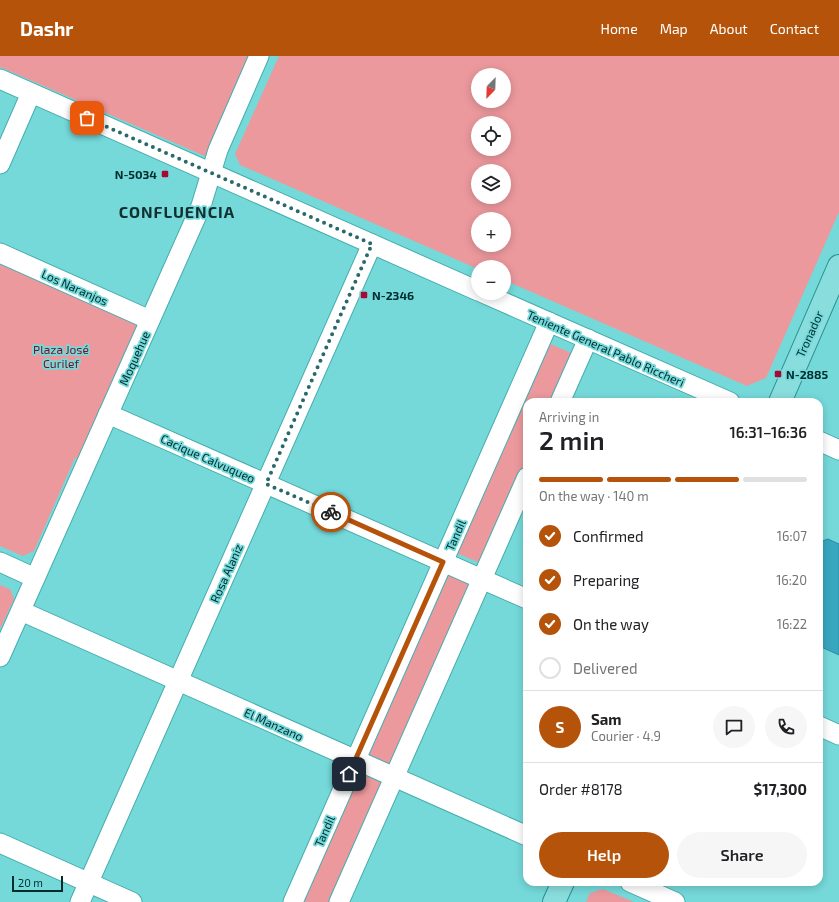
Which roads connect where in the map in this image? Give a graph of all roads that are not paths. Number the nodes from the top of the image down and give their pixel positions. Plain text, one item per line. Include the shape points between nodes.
1 (260, 56) edge
2 (0, 79) edge
3 (32, 93) junction
4 (0, 164) edge
5 (211, 174) junction
6 (372, 244) junction
7 (0, 253) edge
8 (836, 280) edge
9 (471, 288) edge
10 (499, 300) edge
11 (150, 320) junction
12 (549, 322) junction
13 (588, 339) junction
14 (562, 398) edge
15 (721, 398) edge
16 (782, 398) edge
17 (108, 414) junction
18 (823, 443) edge
19 (839, 450) edge
20 (266, 484) junction
21 (523, 486) edge
22 (0, 562) edge
23 (443, 562) junction
24 (35, 578) junction
25 (482, 579) junction
26 (523, 597) edge
27 (20, 611) junction
28 (0, 657) edge
29 (178, 681) junction
30 (823, 728) edge
31 (839, 735) edge
32 (355, 760) junction
33 (394, 777) junction
34 (523, 834) edge
35 (0, 843) edge
36 (89, 883) junction
37 (561, 886) edge
38 (639, 886) edge
39 (80, 902) edge
40 (132, 902) edge
41 (293, 902) edge
42 (339, 902) edge
43 (554, 902) edge
44 (674, 902) edge

1 - 5 street, Moquehue via 223,139
2 - 3 street
3 - 4 street
3 - 5 street
5 - 6 street
5 - 11 street, Moquehue via 201,206
6 - 9 street
6 - 20 street, Rosa Alaniz
7 - 11 street, Los Naranjos
8 - 16 main road, Tronador
10 - 12 street, Teniente General Pablo Riccheri
11 - 17 street, Moquehue
12 - 13 street, Teniente General Pablo Riccheri
12 - 23 street, Tandil
13 - 14 street
13 - 15 street, Teniente General Pablo Riccheri
17 - 20 street, Cacique Calvuqueo
17 - 24 street, Moquehue
18 - 19 street
20 - 23 street, Cacique Calvuqueo
20 - 29 street, Rosa Alaniz
21 - 25 street
22 - 24 street
23 - 25 street, Cacique Calvuqueo
23 - 32 street, Tandil
24 - 27 street, Moquehue
25 - 26 street, Cacique Calvuqueo
25 - 33 street
27 - 28 street, Moquehue
27 - 29 street, El Manzano
29 - 32 street, El Manzano
29 - 36 street, Rosa Alaniz
30 - 31 street
32 - 33 street, El Manzano
32 - 41 street, Tandil
33 - 34 street, El Manzano
33 - 42 street
35 - 36 street
36 - 39 street, Rosa Alaniz
36 - 40 street
37 - 43 main road
38 - 44 street

